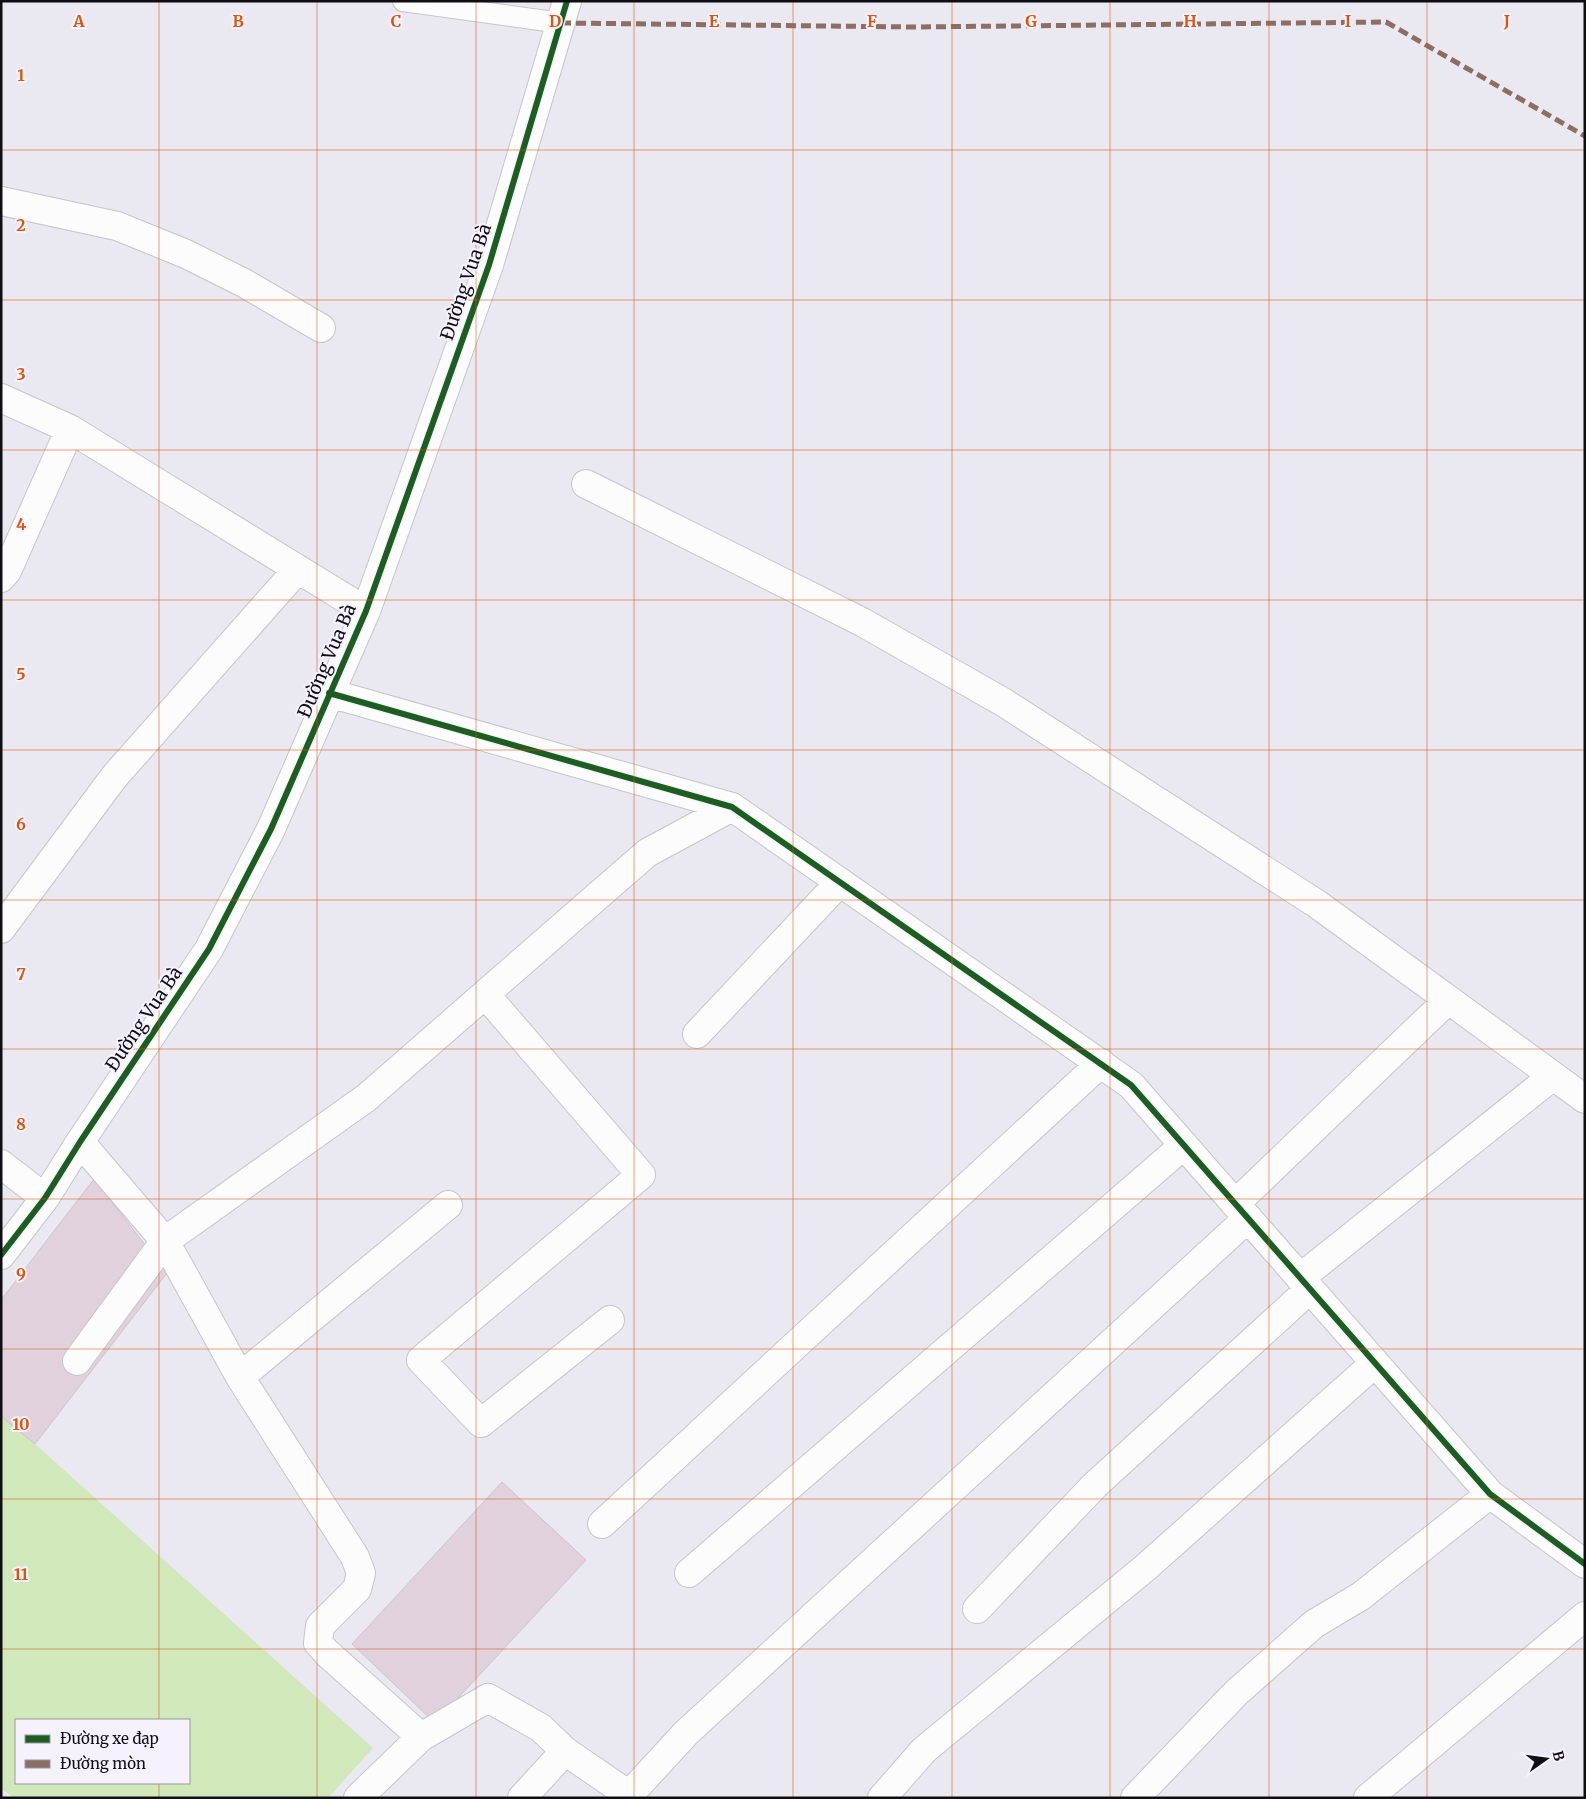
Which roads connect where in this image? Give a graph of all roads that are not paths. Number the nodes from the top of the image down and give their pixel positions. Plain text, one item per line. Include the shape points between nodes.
1 (403, 1) edge
2 (564, 12) edge
3 (1, 202) edge
4 (321, 328) dead end
5 (1, 398) edge
6 (70, 429) junction
7 (586, 484) dead end
8 (298, 569) junction
9 (1, 578) edge
10 (366, 611) junction
11 (329, 693) junction
12 (732, 807) junction
13 (840, 882) junction
14 (1, 929) edge
15 (485, 994) junction
16 (1448, 1000) junction
17 (697, 1034) dead end
18 (1100, 1063) junction
19 (1553, 1076) junction
20 (1585, 1099) edge
21 (80, 1142) junction
22 (1184, 1146) junction
23 (1, 1164) edge
24 (45, 1198) junction
25 (448, 1205) dead end
26 (1242, 1211) junction
27 (165, 1241) junction
28 (1, 1255) edge
29 (1305, 1284) junction
30 (610, 1320) dead end
31 (77, 1361) dead end
32 (1375, 1363) junction
33 (240, 1378) junction
34 (1490, 1494) junction
35 (602, 1524) dead end
36 (1585, 1564) edge
37 (689, 1573) dead end
38 (977, 1609) dead end
39 (1585, 1616) edge
40 (422, 1737) junction
41 (564, 1751) junction
42 (630, 1796) edge
43 (358, 1798) edge
44 (522, 1798) edge
45 (882, 1798) edge
46 (1135, 1798) edge
47 (1368, 1798) edge

1 - 2 lane
2 - 10 street, Đường Vua Bà via 489,265
3 - 4 street via 134,232 236,278
5 - 6 street
6 - 8 street
6 - 9 street via 7,571
7 - 16 street via 862,622 1003,702 1317,904
8 - 10 street
8 - 14 street via 114,777
10 - 11 street, Đường Vua Bà
11 - 12 street
11 - 21 street, Đường Vua Bà via 271,829 209,949
12 - 13 street
12 - 15 street via 647,854
13 - 17 street
13 - 18 street
15 - 27 street via 366,1098
15 - 30 street via 641,1175 421,1360 481,1423
16 - 19 street
16 - 26 street
18 - 22 street via 1131,1085
18 - 35 street
19 - 20 street
19 - 29 street
21 - 24 street, Đường Vua Bà
21 - 27 street
22 - 26 street
22 - 37 street
23 - 24 street
24 - 28 street, Đường Vua Bà
25 - 33 street
26 - 29 street
26 - 42 street via 686,1733
27 - 31 street
27 - 33 street
29 - 32 street
29 - 38 street via 1095,1485
32 - 34 street
32 - 45 street via 1145,1568 924,1750
33 - 40 street via 355,1557 361,1573 357,1589 320,1626 318,1642
34 - 36 street
34 - 46 street via 1361,1596 1314,1624 1236,1693
39 - 47 street
40 - 41 street via 488,1698 541,1728
40 - 43 street
41 - 42 street
41 - 44 street

